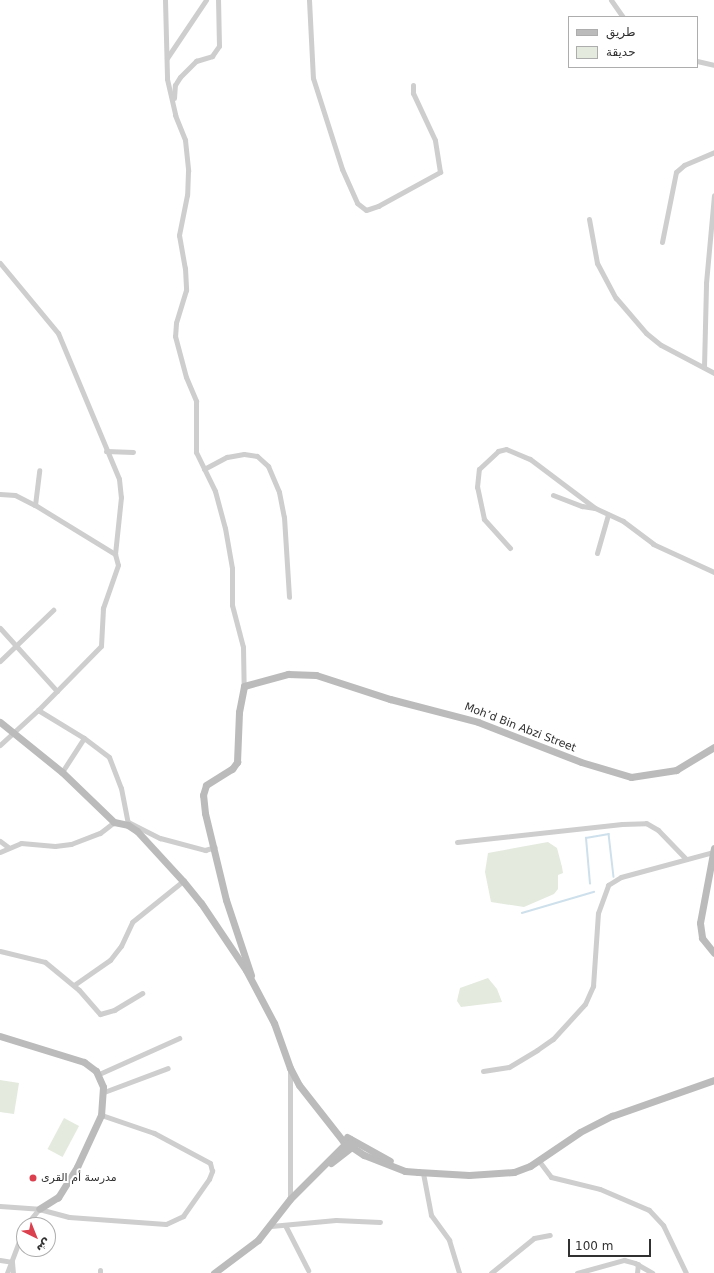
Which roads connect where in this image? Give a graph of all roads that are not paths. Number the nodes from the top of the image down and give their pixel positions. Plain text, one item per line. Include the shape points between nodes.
1 (165, 0) edge
2 (206, 0) edge
3 (218, 0) edge
4 (309, 0) edge
5 (611, 0) edge
6 (622, 16) edge
7 (167, 58) junction
8 (698, 61) edge
9 (714, 66) edge
10 (413, 85) dead end
11 (173, 102) junction
12 (714, 152) edge
13 (714, 196) edge
14 (589, 219) dead end
15 (662, 242) dead end
16 (0, 263) edge
17 (704, 368) junction
18 (714, 373) edge
19 (106, 451) junction
20 (133, 452) dead end
21 (204, 469) junction
22 (39, 470) dead end
23 (0, 494) edge
24 (553, 495) dead end
25 (35, 505) junction
26 (594, 508) junction
27 (608, 515) junction
28 (510, 548) dead end
29 (597, 553) dead end
30 (115, 554) junction
31 (714, 572) edge
32 (289, 597) dead end
33 (53, 610) dead end
34 (0, 628) edge
35 (17, 647) junction
36 (0, 661) edge
37 (244, 686) junction
38 (57, 691) junction
39 (38, 710) junction
40 (0, 722) edge
41 (13, 733) junction
42 (84, 738) junction
43 (0, 745) edge
44 (714, 747) edge
45 (62, 772) junction
46 (114, 822) junction
47 (128, 823) junction
48 (0, 841) edge
49 (456, 842) dead end
50 (8, 847) junction
51 (215, 847) junction
52 (713, 850) edge
53 (0, 852) edge
54 (686, 859) junction
55 (712, 868) edge
56 (183, 881) junction
57 (0, 951) edge
58 (714, 952) edge
59 (74, 985) junction
60 (253, 985) junction
61 (142, 993) dead end
62 (0, 1036) edge
63 (179, 1038) dead end
64 (168, 1068) dead end
65 (290, 1068) junction
66 (483, 1072) dead end
67 (99, 1074) junction
68 (714, 1080) edge
69 (104, 1092) junction
70 (100, 1115) junction
71 (351, 1143) junction
72 (539, 1161) junction
73 (423, 1173) junction
74 (290, 1198) junction
75 (0, 1206) edge
76 (39, 1210) junction
77 (33, 1217) edge
78 (380, 1222) dead end
79 (285, 1225) junction
80 (271, 1226) junction
81 (550, 1235) dead end
82 (16, 1251) edge
83 (0, 1260) edge
84 (12, 1262) junction
85 (638, 1264) junction
86 (308, 1270) dead end
87 (7, 1273) edge
88 (13, 1273) edge
89 (214, 1273) edge
90 (459, 1273) edge
91 (491, 1273) edge
92 (577, 1273) edge
93 (637, 1273) edge
94 (652, 1273) edge
95 (686, 1273) edge

1 - 7 street
2 - 7 street
3 - 11 street via 219,46 212,56 196,61 180,77 175,85
4 - 10 street via 313,78 342,169 357,203 366,210 440,172 435,140 413,93
5 - 6 street
7 - 11 street via 167,79
8 - 9 street
11 - 21 street via 175,115 185,140 188,179 179,235 186,290 176,323 175,336 186,377 196,401 195,447
12 - 15 street via 684,165 676,172
13 - 17 street via 706,283
14 - 17 street via 597,263 616,298 646,333 661,345
16 - 19 street via 58,333
17 - 18 street
19 - 20 street
19 - 30 street via 121,488
21 - 32 street via 227,457 244,454 258,456 268,466 284,517
21 - 37 street via 218,500 230,550 232,605 243,647
22 - 25 street
23 - 25 street via 15,495
24 - 26 street
25 - 30 street
26 - 27 street
26 - 28 street via 519,453 506,449 498,452 478,472 478,494 484,519
27 - 29 street
27 - 31 street via 623,521 660,548
30 - 38 street via 117,569 103,608 101,646
33 - 35 street
34 - 35 street
35 - 36 street
35 - 38 street
37 - 44 main road, Moh’d Bin Abzi Street via 288,674 316,674 396,700 478,722 581,762 630,777 676,770
37 - 51 main road via 239,712 237,762 203,790 205,813
38 - 39 street
39 - 41 street
39 - 42 street
40 - 41 main road
41 - 43 street
41 - 45 main road
42 - 45 street
42 - 47 street via 105,753 113,764
45 - 46 main road
46 - 47 main road
46 - 50 street via 95,835 66,845 28,842
47 - 51 street via 160,838 207,850
47 - 56 main road
48 - 50 street
49 - 54 street via 640,823 658,830
50 - 53 street
51 - 60 main road via 226,900
52 - 54 street
52 - 55 main road
54 - 66 street via 621,878 608,885 598,913 593,986 585,1004 553,1039 513,1065
55 - 58 main road via 700,930 704,943
56 - 59 street via 132,922 122,946 110,960
56 - 60 main road via 229,945
57 - 59 street via 40,960
59 - 61 street via 100,1014 114,1010
60 - 65 main road via 274,1024
62 - 67 main road via 80,1060
63 - 67 street
64 - 69 street
65 - 71 main road via 308,1098 336,1131
65 - 74 street
67 - 69 main road
68 - 72 main road via 612,1116 580,1132
69 - 70 main road
70 - 76 main road via 67,1185 54,1201
70 - 76 street via 154,1133 206,1159 212,1165 212,1171 200,1193 183,1216 166,1224 69,1217
71 - 73 main road via 405,1170
71 - 74 main road
72 - 73 main road via 509,1173
72 - 95 street via 551,1176 600,1189 649,1210 663,1225
73 - 90 street via 431,1215 449,1240
74 - 80 main road
75 - 76 street
76 - 77 street
78 - 79 street via 336,1220
79 - 80 street
79 - 86 street
80 - 89 main road via 258,1240
81 - 91 street via 534,1238
82 - 84 street
83 - 84 street
84 - 87 street
84 - 88 street
85 - 92 street via 618,1260
85 - 93 street
85 - 94 street

